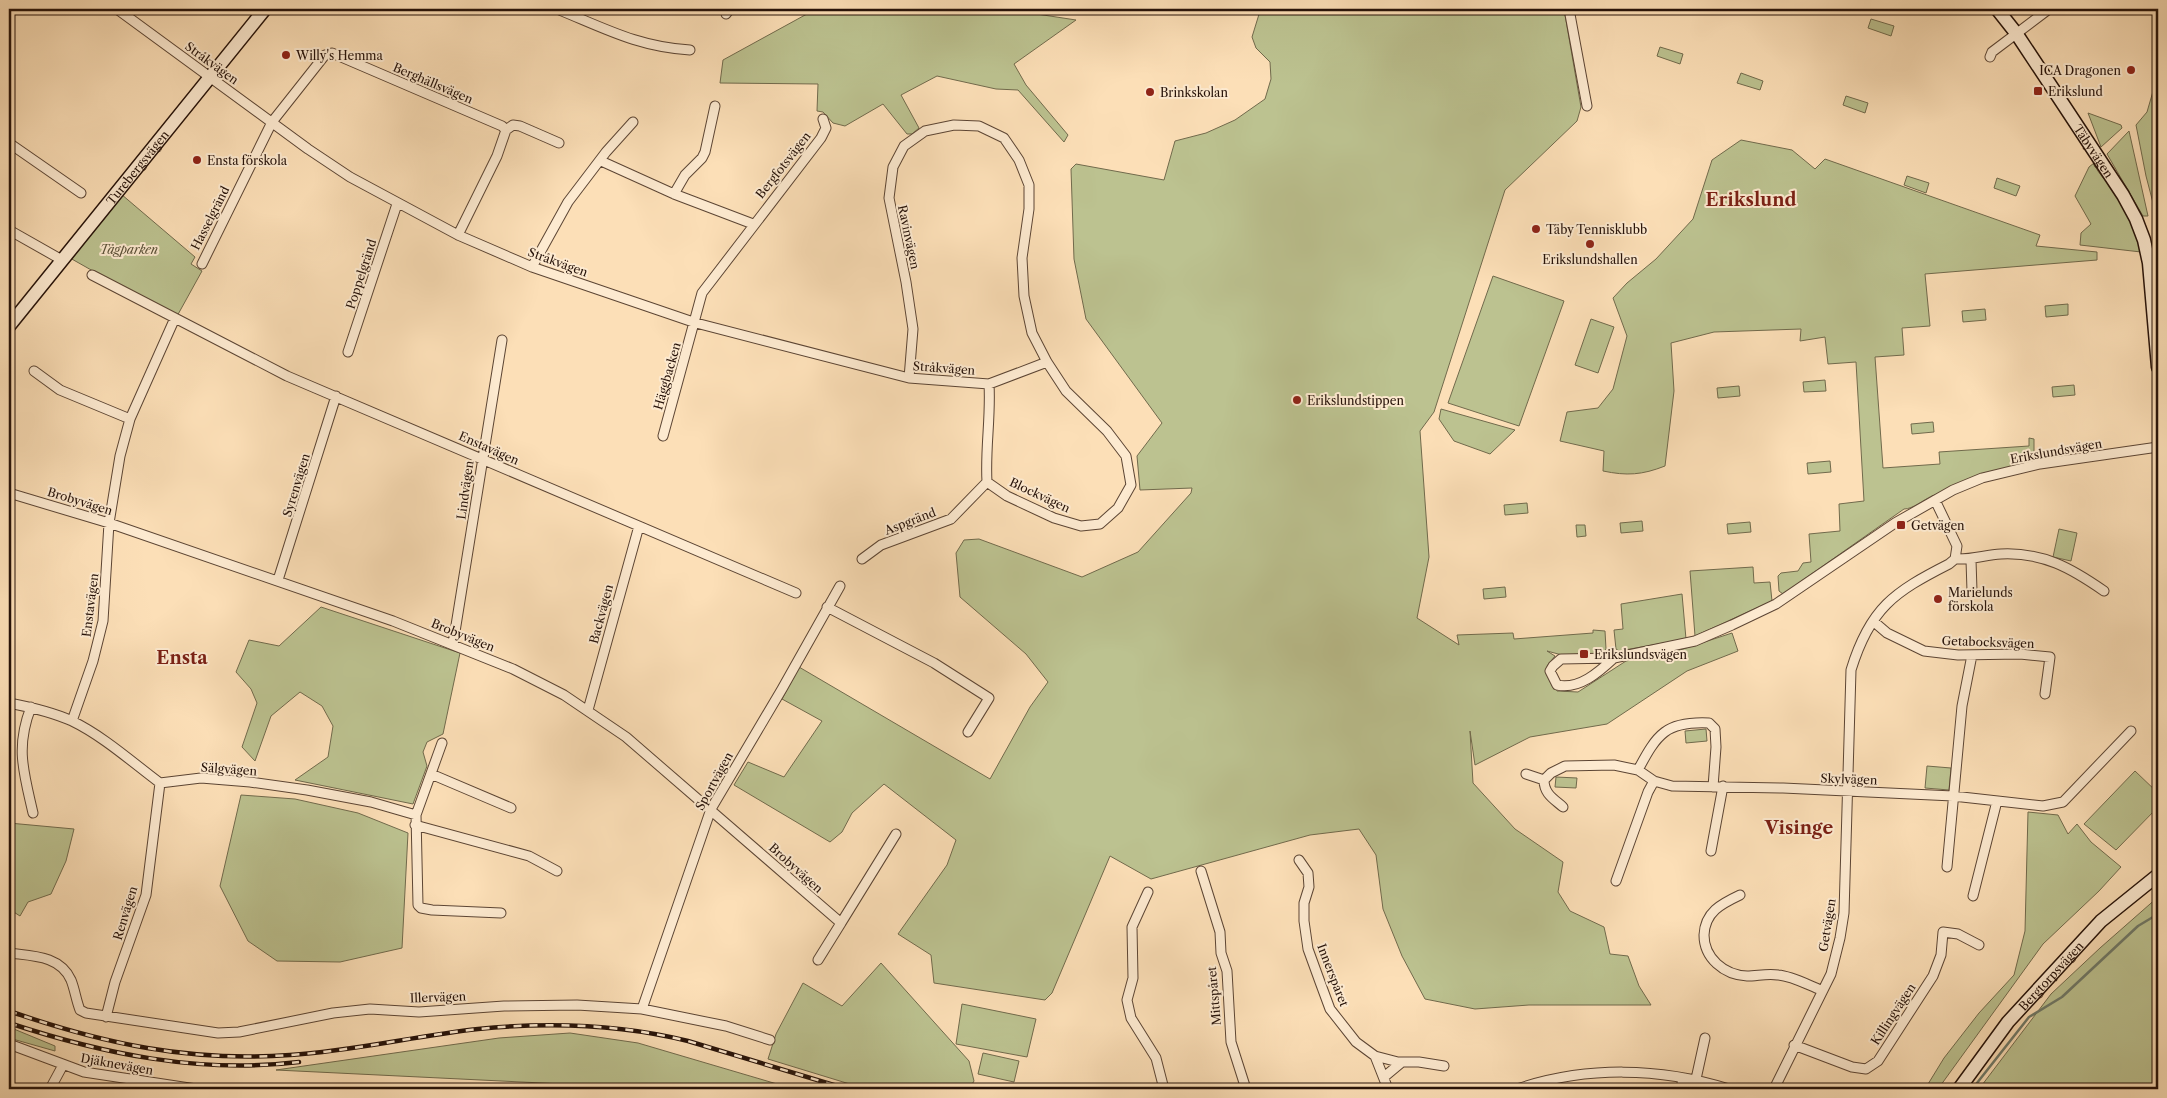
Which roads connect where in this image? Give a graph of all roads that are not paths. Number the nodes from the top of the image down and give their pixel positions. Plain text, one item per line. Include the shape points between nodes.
1 (117, 9) edge
2 (265, 9) edge
3 (557, 9) edge
4 (1569, 9) edge
5 (1997, 9) edge
6 (2049, 9) edge
7 (2016, 33) junction
8 (690, 50) dead end
9 (1990, 57) dead end
10 (210, 77) junction
11 (285, 105) joint
12 (715, 106) dead end
13 (1587, 106) dead end
14 (823, 119) dead end
15 (272, 122) junction
16 (633, 122) dead end
17 (506, 130) junction
18 (9, 143) edge
19 (559, 143) dead end
20 (601, 161) junction
21 (81, 193) dead end
22 (674, 194) junction
23 (397, 204) junction
24 (753, 224) junction
25 (9, 230) edge
26 (458, 235) junction
27 (62, 260) junction
28 (202, 264) dead end
29 (532, 267) junction
30 (2154, 270) edge
31 (92, 275) dead end
32 (175, 318) junction
33 (696, 323) junction
34 (9, 326) edge
35 (502, 340) dead end
36 (348, 352) dead end
37 (1047, 362) junction
38 (2158, 367) edge
39 (34, 371) dead end
40 (909, 378) junction
41 (989, 384) junction
42 (336, 396) junction
43 (130, 419) junction
44 (663, 436) dead end
45 (2158, 448) edge
46 (482, 459) junction
47 (987, 482) junction
48 (9, 493) edge
49 (1935, 500) junction
50 (110, 523) junction
51 (639, 526) junction
52 (862, 559) dead end
53 (1955, 559) junction
54 (1971, 560) junction
55 (278, 580) junction
56 (840, 586) dead end
57 (1972, 591) dead end
58 (2104, 591) dead end
59 (796, 593) dead end
60 (827, 607) junction
61 (1873, 621) junction
62 (453, 644) junction
63 (1972, 655) junction
64 (1614, 658) junction
65 (2045, 694) dead end
66 (9, 703) edge
67 (31, 707) junction
68 (588, 710) junction
69 (72, 721) junction
70 (2131, 731) dead end
71 (968, 732) dead end
72 (442, 743) dead end
73 (1638, 770) junction
74 (431, 774) junction
75 (1526, 774) dead end
76 (1544, 780) junction
77 (1654, 781) junction
78 (160, 783) junction
79 (1718, 787) junction
80 (1847, 791) junction
81 (1953, 796) junction
82 (1997, 801) junction
83 (1563, 807) dead end
84 (511, 808) dead end
85 (711, 809) junction
86 (33, 813) dead end
87 (416, 815) junction
88 (415, 825) junction
89 (896, 834) dead end
90 (1711, 851) dead end
91 (1299, 860) dead end
92 (1947, 867) dead end
93 (558, 871) dead end
94 (1201, 871) dead end
95 (2158, 875) edge
96 (1616, 881) dead end
97 (1148, 892) dead end
98 (1740, 895) dead end
99 (1973, 896) dead end
100 (501, 913) dead end
101 (841, 923) junction
102 (1979, 945) dead end
103 (9, 953) edge
104 (818, 960) dead end
105 (1821, 990) junction
106 (642, 1009) junction
107 (106, 1017) junction
108 (1705, 1038) dead end
109 (770, 1040) dead end
110 (9, 1044) edge
111 (1794, 1045) junction
112 (1375, 1056) junction
113 (1402, 1062) junction
114 (63, 1065) junction
115 (1444, 1066) dead end
116 (1384, 1077) junction
117 (1682, 1078) junction
118 (1696, 1079) junction
119 (158, 1086) edge
120 (50, 1089) edge
121 (196, 1089) edge
122 (1164, 1089) edge
123 (1246, 1089) edge
124 (1388, 1089) edge
125 (1517, 1089) edge
126 (1681, 1089) edge
127 (1729, 1089) edge
128 (1774, 1089) edge
129 (1959, 1089) edge

1 - 10 street, Stråkvägen
2 - 10 main road, Turebergsvägen
3 - 8 street via 650,46
4 - 13 street
5 - 7 main road, Täbyvägen
6 - 7 street
7 - 9 street
7 - 30 main road, Täbyvägen via 2124,196
10 - 15 street, Stråkvägen
10 - 27 main road, Turebergsvägen
11 - 15 street, Hasselgränd
11 - 17 street, Berghällsvägen via 325,55 332,54
12 - 22 street via 705,152
14 - 24 street, Bergfotsvägen via 826,128 821,138
15 - 23 street, Stråkvägen via 350,177
15 - 28 street, Hasselgränd
16 - 20 street
17 - 19 street, Berghällsvägen via 513,125 520,126
17 - 26 street via 497,156
18 - 21 street
20 - 22 street
20 - 29 street via 568,202
22 - 24 street
23 - 26 street, Stråkvägen
23 - 36 street, Poppelgränd
24 - 33 street, Bergfotsvägen via 702,293
25 - 27 street
26 - 29 street, Stråkvägen
27 - 34 main road, Turebergsvägen
29 - 33 street, Stråkvägen
30 - 38 main road, Täbyvägen
31 - 32 street, Enstavägen
32 - 42 street, Enstavägen via 287,376
32 - 43 street, Enstavägen
33 - 40 street, Stråkvägen
33 - 44 street, Häggbacken
35 - 46 street, Lindvägen
37 - 40 street, Ravinvägen via 1032,333 1024,296 1022,258 1029,185 1019,160 1004,138 979,126 954,125 925,131 904,146 893,168 889,198 913,329
37 - 41 street, Stråkvägen
37 - 47 street, Blockvägen via 1066,391 1107,431 1126,456 1131,484 1118,508 1100,524 1081,526 1054,518 1007,496
39 - 43 street via 60,390
40 - 41 street, Stråkvägen
41 - 47 street via 991,411
42 - 46 street, Enstavägen
42 - 55 street, Syrenvägen
43 - 50 street, Enstavägen via 120,456
45 - 49 street, Erikslundsvägen via 2040,464 1982,478
46 - 51 street, Enstavägen
46 - 62 street, Lindvägen
47 - 52 street, Aspgränd via 950,519 881,545
48 - 50 street, Brobyvägen
49 - 53 street via 1957,546
49 - 64 street, Erikslundsvägen via 1895,523 1776,604 1695,641
50 - 55 street, Brobyvägen
50 - 69 street, Enstavägen via 104,621
51 - 59 street, Enstavägen
51 - 68 street, Backvägen
53 - 54 street
53 - 61 street, Getvägen via 1905,588 1887,602
54 - 57 street
54 - 58 street via 1998,554 2031,555 2057,562
55 - 62 street, Brobyvägen
56 - 60 street, Sportvägen
60 - 71 street via 934,662 989,698
60 - 85 street, Sportvägen
61 - 63 street, Getabocksvägen via 1887,633 1924,651
61 - 80 street, Getvägen via 1858,648 1851,674
62 - 68 street, Brobyvägen via 513,670
63 - 65 street, Getabocksvägen via 2050,657
63 - 81 street via 1962,706
64 - 64 street, Erikslundsvägen via 1562,659 1550,671 1557,685 1566,687 1598,673
66 - 67 street
67 - 69 street
67 - 86 street via 24,724 21,750
68 - 85 street, Brobyvägen via 626,737
69 - 78 street
70 - 82 street, Skylvägen via 2062,802 2043,806
72 - 74 street
73 - 76 street, Skylvägen via 1614,765 1565,766
73 - 77 street, Skylvägen
73 - 79 street via 1654,740 1666,729 1696,722 1709,723 1715,729
74 - 84 street
74 - 87 street
75 - 76 street
76 - 83 street via 1548,794
77 - 79 street, Skylvägen via 1672,786
77 - 96 street
78 - 87 street, Sälgvägen via 201,778 250,782 344,797
78 - 107 street, Renvägen via 146,895
79 - 80 street, Skylvägen
79 - 90 street
80 - 81 street, Skylvägen
80 - 105 street, Getvägen via 1844,913 1831,974
81 - 82 street, Skylvägen
81 - 92 street
82 - 99 street
85 - 101 street, Brobyvägen
85 - 106 street, Sportvägen
87 - 88 street
88 - 93 street via 529,856
88 - 100 street via 418,905 421,908
89 - 101 street
91 - 112 street, Innerspåret via 1308,873 1304,920 1308,949 1330,1009 1356,1042
94 - 123 street, Mittspåret via 1220,932 1221,953 1227,971 1231,1042
95 - 129 main road, Bergtorpsvägen via 2101,921 2008,1022
97 - 122 street via 1132,927 1133,978 1127,1000 1131,1018 1156,1058
98 - 105 street via 1712,912 1704,927 1709,956 1731,973 1746,976 1778,974
101 - 104 street
102 - 111 street, Killingvägen via 1958,934 1943,932 1941,955 1933,976 1878,1061 1866,1069 1852,1067
103 - 107 street, Illervägen via 53,961 67,972 80,1010
105 - 111 street, Getvägen
106 - 107 street, Illervägen via 577,1004 419,1012 370,1009 218,1033
106 - 109 street, Illervägen via 726,1026
108 - 118 street
110 - 114 street, Djäknevägen
111 - 128 street, Getvägen
112 - 113 street, Innerspåret
112 - 116 street, Innerspåret
113 - 115 street, Innerspåret
113 - 116 street
114 - 119 street, Djäknevägen
114 - 120 street
116 - 124 street, Innerspåret
117 - 118 street
117 - 125 street via 1633,1071 1597,1073 1538,1082
117 - 126 street
118 - 127 street
119 - 121 street, Djäknevägen

